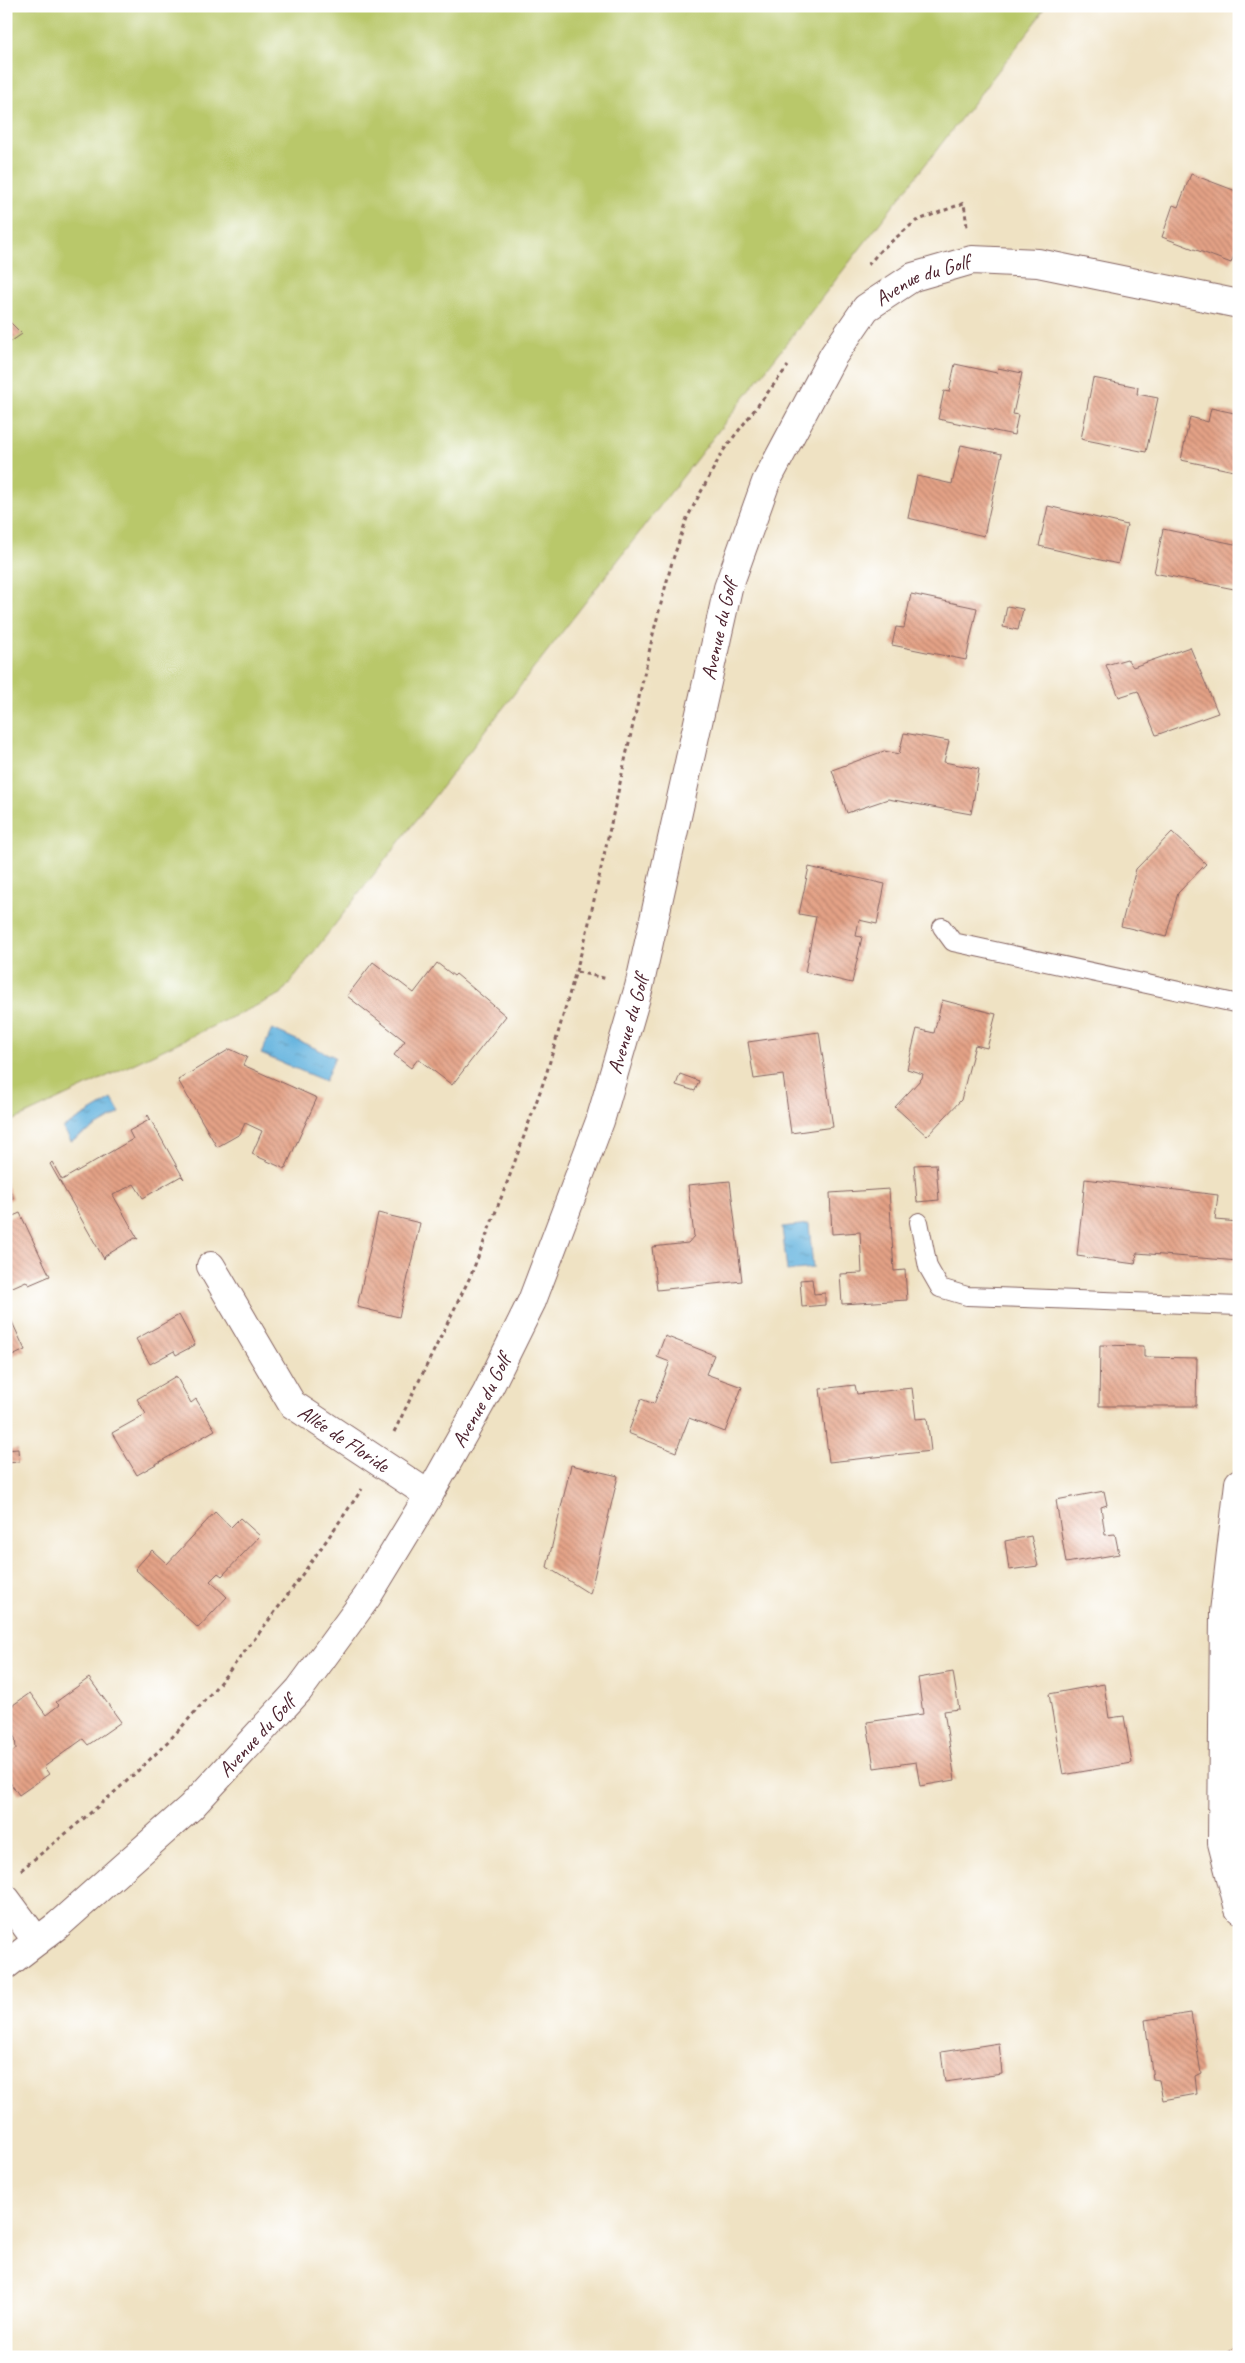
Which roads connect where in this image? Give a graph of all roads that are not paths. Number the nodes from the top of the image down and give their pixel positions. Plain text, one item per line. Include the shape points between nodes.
1 (1239, 304) edge
2 (942, 927) dead end
3 (1239, 1004) edge
4 (919, 1222) dead end
5 (211, 1266) dead end
6 (1239, 1306) edge
7 (1239, 1483) edge
8 (429, 1495) junction
9 (6, 1899) edge
10 (1239, 1909) edge
11 (37, 1941) junction
12 (6, 1965) edge

1 - 8 street, Avenue du Golf via 1038,264 972,260 913,277 866,308 833,356 766,482 728,588 639,986 600,1121 532,1301 487,1392
2 - 3 lane via 953,942
4 - 6 lane via 928,1267 940,1288 967,1296
5 - 8 street, Allée de Floride via 292,1404
7 - 10 street via 1224,1612 1222,1843
8 - 11 street, Avenue du Golf via 367,1596 299,1690 191,1807
9 - 11 street
11 - 12 street, Avenue du Golf

